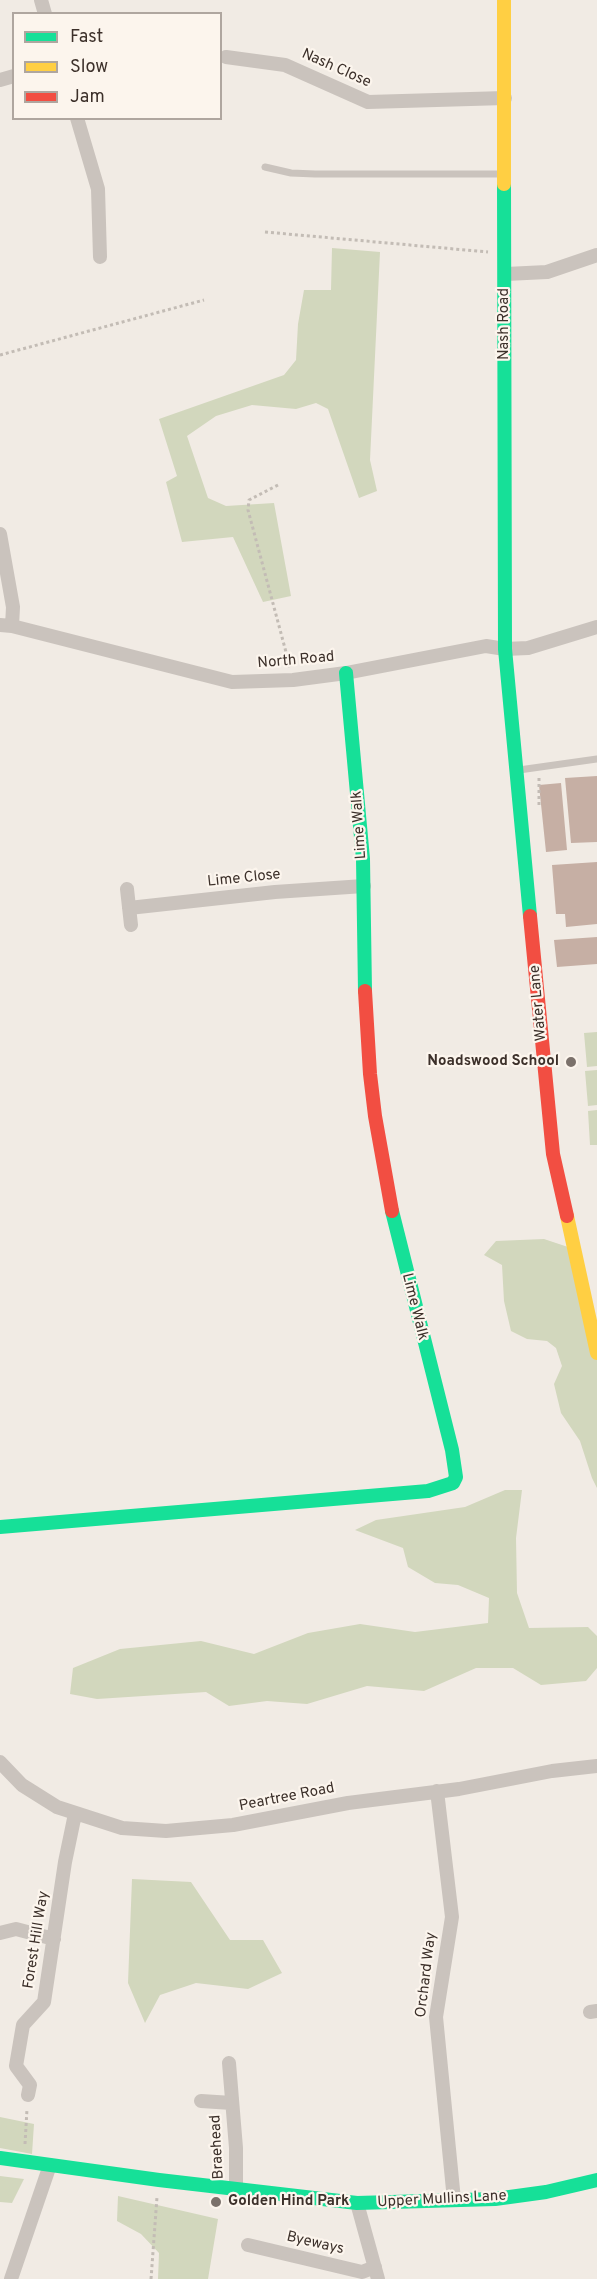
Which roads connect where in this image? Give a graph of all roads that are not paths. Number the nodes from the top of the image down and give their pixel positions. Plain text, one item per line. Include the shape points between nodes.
1 (504, 0) edge
2 (226, 57) dead end
3 (505, 98) junction
4 (78, 120) edge
5 (265, 167) dead end
6 (505, 174) junction
7 (597, 255) edge
8 (100, 257) dead end
9 (506, 274) junction
10 (0, 534) edge
11 (6, 625) edge
12 (597, 627) edge
13 (505, 648) junction
14 (346, 673) junction
15 (597, 759) edge
16 (517, 770) junction
17 (364, 886) junction
18 (127, 889) dead end
19 (129, 908) junction
20 (131, 925) dead end
21 (597, 1353) edge
22 (0, 1527) edge
23 (0, 1762) edge
24 (597, 1766) edge
25 (437, 1791) junction
26 (75, 1814) junction
27 (0, 1933) edge
28 (54, 1939) junction
29 (229, 2063) dead end
30 (28, 2095) road end
31 (201, 2101) dead end
32 (232, 2103) junction
33 (0, 2158) edge
34 (50, 2165) junction
35 (597, 2180) edge
36 (236, 2189) junction
37 (454, 2200) junction
38 (357, 2203) junction
39 (248, 2245) dead end
40 (377, 2273) edge
41 (10, 2279) edge

1 - 3 street, Nash Road
2 - 3 street, Nash Close via 285,65 368,102
3 - 6 street, Nash Road
4 - 8 street via 98,189
5 - 6 lane via 299,174
6 - 9 street, Nash Road
7 - 9 street via 547,272
9 - 13 street, Nash Road
10 - 11 street via 13,607
11 - 14 street, North Road via 232,682
12 - 13 street, North Road via 528,648
13 - 14 street, North Road via 486,646
13 - 16 street, Water Lane
14 - 17 street, Lime Walk
15 - 16 lane
16 - 21 street, Water Lane via 553,1154
17 - 19 street, Lime Close
17 - 22 street, Lime Walk via 370,1074 385,1179 452,1450 456,1477 453,1483 428,1491
18 - 19 street
19 - 20 street
23 - 26 street, Peartree Road via 39,1797
24 - 25 street, Peartree Road
25 - 26 street, Peartree Road via 188,1831 122,1828
25 - 37 street, Orchard Way via 452,1917 436,2017
26 - 28 street, Forest Hill Way
27 - 28 street via 16,1929
28 - 30 street, Forest Hill Way via 44,2002 23,2025 16,2066 30,2085
29 - 32 street, Braehead
31 - 32 street, Braehead
32 - 36 street, Braehead
33 - 34 street, Upper Mullins Lane
34 - 36 street, Upper Mullins Lane
34 - 41 street
35 - 37 street, Upper Mullins Lane via 546,2192
36 - 38 street, Upper Mullins Lane
37 - 38 street, Upper Mullins Lane
38 - 40 street
39 - 40 street, Byeways

